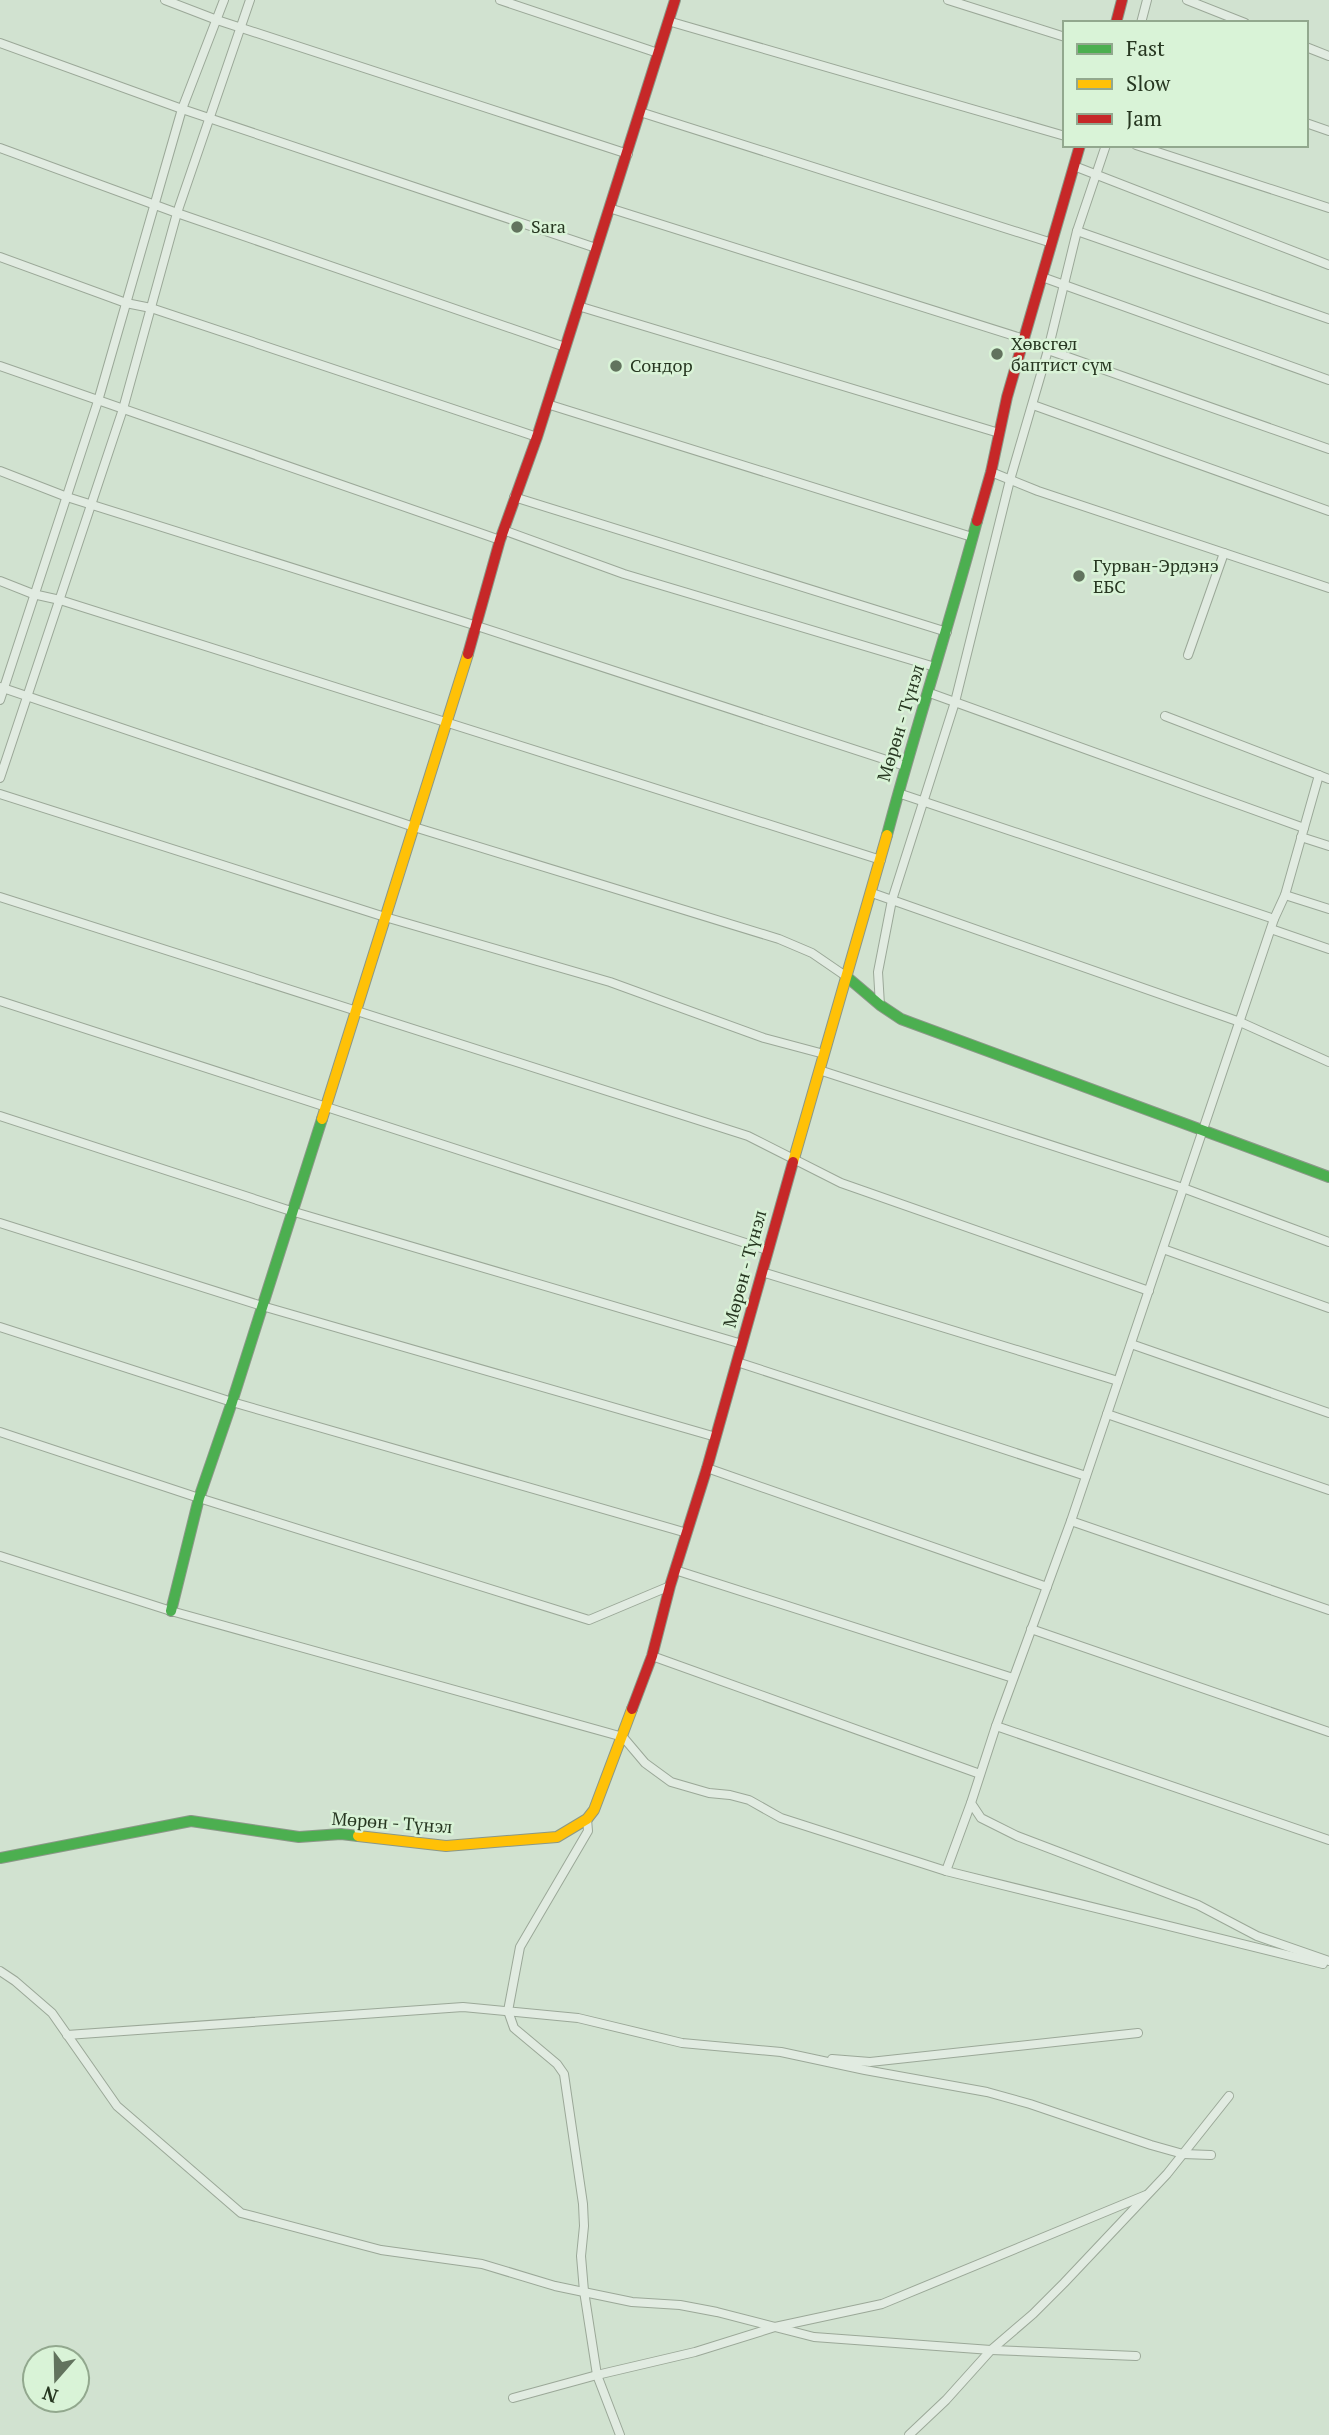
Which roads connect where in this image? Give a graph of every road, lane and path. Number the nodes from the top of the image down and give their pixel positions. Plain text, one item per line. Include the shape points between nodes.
1 (165, 0) edge
2 (224, 0) edge
3 (250, 0) edge
4 (500, 0) edge
5 (675, 0) edge
6 (948, 0) edge
7 (1122, 0) edge
8 (1147, 0) edge
9 (1187, 0) edge
10 (217, 20) junction
11 (668, 20) junction
12 (1117, 21) edge
13 (1141, 21) edge
14 (1240, 21) edge
15 (239, 28) junction
16 (1063, 36) edge
17 (0, 43) edge
18 (1308, 48) edge
19 (658, 53) junction
20 (1329, 56) edge
21 (182, 109) junction
22 (640, 112) junction
23 (211, 117) junction
24 (1308, 124) edge
25 (1329, 131) edge
26 (1063, 135) edge
27 (1079, 147) edge
28 (1105, 147) edge
29 (1142, 147) edge
30 (0, 148) edge
31 (628, 154) junction
32 (1074, 166) junction
33 (1095, 175) junction
34 (156, 205) junction
35 (609, 208) junction
36 (1329, 208) edge
37 (177, 213) junction
38 (1077, 231) junction
39 (1052, 243) junction
40 (596, 248) junction
41 (0, 257) edge
42 (1329, 265) edge
43 (1042, 277) junction
44 (1063, 283) junction
45 (126, 303) junction
46 (578, 306) junction
47 (151, 308) junction
48 (1329, 319) edge
49 (1024, 339) junction
50 (565, 347) junction
51 (1048, 350) junction
52 (0, 366) edge
53 (1329, 380) edge
54 (98, 401) junction
55 (547, 404) junction
56 (1033, 405) junction
57 (123, 409) junction
58 (999, 433) junction
59 (537, 437) junction
60 (1329, 449) edge
61 (0, 471) edge
62 (991, 472) junction
63 (1010, 480) junction
64 (514, 496) junction
65 (67, 497) junction
66 (92, 505) junction
67 (1329, 511) edge
68 (502, 535) junction
69 (972, 537) junction
70 (1224, 553) junction
71 (0, 581) edge
72 (1329, 588) edge
73 (33, 594) junction
74 (60, 600) junction
75 (477, 626) junction
76 (947, 632) junction
77 (1188, 655) dead end
78 (935, 667) junction
79 (2, 687) edge
80 (927, 692) junction
81 (25, 697) junction
82 (0, 700) edge
83 (954, 702) junction
84 (1165, 716) dead end
85 (447, 722) junction
86 (905, 766) junction
87 (1319, 775) junction
88 (0, 778) edge
89 (1329, 779) edge
90 (898, 793) junction
91 (0, 794) edge
92 (923, 801) junction
93 (414, 827) junction
94 (1303, 832) junction
95 (1329, 846) edge
96 (881, 860) junction
97 (872, 893) junction
98 (1285, 895) junction
99 (0, 897) edge
100 (892, 900) junction
101 (1329, 909) edge
102 (384, 917) junction
103 (1274, 919) junction
104 (1271, 929) junction
105 (1329, 949) edge
106 (847, 977) junction
107 (0, 1001) edge
108 (880, 1005) junction
109 (355, 1010) junction
110 (1240, 1022) junction
111 (824, 1055) junction
112 (1329, 1062) edge
113 (819, 1070) junction
114 (325, 1106) junction
115 (0, 1116) edge
116 (1203, 1131) junction
117 (794, 1160) junction
118 (1329, 1177) edge
119 (1184, 1188) junction
120 (291, 1212) junction
121 (0, 1223) edge
122 (1329, 1242) edge
123 (1163, 1249) junction
124 (767, 1250) junction
125 (762, 1272) junction
126 (1149, 1291) junction
127 (262, 1306) junction
128 (1329, 1308) edge
129 (0, 1327) edge
130 (742, 1344) junction
131 (1131, 1344) junction
132 (737, 1362) junction
133 (1118, 1381) junction
134 (232, 1402) junction
135 (1329, 1413) edge
136 (1107, 1414) junction
137 (0, 1432) edge
138 (716, 1437) junction
139 (707, 1468) junction
140 (1086, 1476) junction
141 (1329, 1490) edge
142 (199, 1498) junction
143 (1071, 1521) junction
144 (687, 1533) junction
145 (0, 1556) edge
146 (675, 1570) junction
147 (670, 1586) junction
148 (1047, 1587) junction
149 (1329, 1610) edge
150 (170, 1611) junction
151 (1031, 1629) junction
152 (652, 1656) junction
153 (1013, 1678) junction
154 (996, 1726) junction
155 (1329, 1732) edge
156 (623, 1737) junction
157 (980, 1774) junction
158 (971, 1803) junction
159 (587, 1819) junction
160 (1329, 1840) edge
161 (0, 1857) edge
162 (946, 1871) junction
163 (1329, 1963) edge
164 (0, 1971) edge
165 (508, 2011) junction
166 (1139, 2033) dead end
167 (67, 2035) junction
168 (802, 2056) junction
169 (1229, 2096) dead end
170 (1183, 2154) junction
171 (1211, 2155) dead end
172 (1146, 2195) junction
173 (584, 2291) junction
174 (775, 2327) junction
175 (991, 2350) junction
176 (1136, 2356) dead end
177 (597, 2375) junction
178 (513, 2398) dead end
179 (620, 2435) edge
180 (909, 2435) edge

1 - 10 street
2 - 10 street
3 - 15 street
4 - 19 street
5 - 11 street
6 - 16 street
7 - 12 street
8 - 13 street
9 - 14 street
10 - 15 street
10 - 21 street
11 - 19 street
11 - 26 street
15 - 23 street
15 - 31 street
17 - 21 street
18 - 20 street
19 - 22 street
21 - 23 street
21 - 34 street
22 - 31 street
22 - 39 street
23 - 37 street
23 - 40 street
24 - 25 street
27 - 32 street, Мөрөн - Түнэл
28 - 33 street
29 - 36 street
30 - 34 street
31 - 35 street
32 - 33 street
32 - 39 street, Мөрөн - Түнэл
33 - 38 street
33 - 42 street
34 - 37 street
34 - 45 street
35 - 40 street
35 - 49 street
37 - 47 street
37 - 50 street
38 - 44 street
38 - 48 street
39 - 43 street, Мөрөн - Түнэл
40 - 46 street
41 - 45 street
43 - 44 street
43 - 49 street, Мөрөн - Түнэл
44 - 51 street
44 - 53 street
45 - 47 street
45 - 54 street
46 - 50 street
46 - 58 street
47 - 57 street
47 - 59 street
49 - 58 street, Мөрөн - Түнэл
50 - 55 street
51 - 56 street
51 - 60 street
52 - 54 street
54 - 57 street
54 - 65 street
55 - 59 street
55 - 69 street
56 - 63 street
56 - 67 street
57 - 66 street
57 - 68 street
58 - 62 street, Мөрөн - Түнэл
59 - 64 street
61 - 65 street
62 - 63 street
62 - 69 street, Мөрөн - Түнэл
63 - 70 street
63 - 83 street
64 - 68 street
64 - 76 street
65 - 66 street
65 - 73 street
66 - 74 street
66 - 75 street
68 - 75 street
68 - 78 street
69 - 76 street, Мөрөн - Түнэл
70 - 72 street
70 - 77 street
71 - 73 street
73 - 74 street
73 - 79 street
74 - 81 street
74 - 85 street
75 - 85 street
75 - 86 street
76 - 78 street, Мөрөн - Түнэл
78 - 80 street, Мөрөн - Түнэл
79 - 81 street
79 - 82 street
80 - 83 street
80 - 86 street, Мөрөн - Түнэл
81 - 88 street
81 - 93 street
83 - 92 street
83 - 94 street
84 - 87 street
85 - 93 street
85 - 96 street
86 - 90 street, Мөрөн - Түнэл
87 - 89 street
87 - 94 street
90 - 92 street
90 - 96 street, Мөрөн - Түнэл
91 - 102 street
92 - 100 street
92 - 103 street
93 - 102 street
93 - 106 street via 779,939 812,953
94 - 95 street
94 - 98 street
96 - 97 street, Мөрөн - Түнэл
97 - 100 street
97 - 106 street, Мөрөн - Түнэл
98 - 101 street
98 - 103 street
99 - 109 street
100 - 108 street via 878,972
100 - 110 street
102 - 109 street
102 - 111 street via 610,982
103 - 104 street
104 - 105 street
104 - 110 street
106 - 108 street
106 - 111 street, Мөрөн - Түнэл
107 - 114 street
108 - 116 street via 901,1019
109 - 114 street
109 - 117 street via 748,1136
110 - 112 street
110 - 116 street
111 - 113 street, Мөрөн - Түнэл
113 - 117 street, Мөрөн - Түнэл
113 - 119 street
114 - 120 street
114 - 124 street
115 - 120 street
116 - 118 street
116 - 119 street
117 - 124 street, Мөрөн - Түнэл
117 - 126 street via 841,1183
119 - 122 street
119 - 123 street
120 - 127 street
120 - 130 street
121 - 127 street
123 - 126 street
123 - 128 street
124 - 125 street, Мөрөн - Түнэл
125 - 130 street, Мөрөн - Түнэл
125 - 133 street
126 - 131 street
127 - 134 street
127 - 138 street
129 - 134 street
130 - 132 street, Мөрөн - Түнэл
131 - 133 street
131 - 135 street
132 - 138 street, Мөрөн - Түнэл
132 - 140 street
133 - 136 street
134 - 142 street
134 - 144 street
136 - 140 street
136 - 141 street
137 - 142 street
138 - 139 street, Мөрөн - Түнэл
139 - 144 street, Мөрөн - Түнэл
139 - 148 street
140 - 143 street
142 - 147 street via 589,1620
142 - 150 street
143 - 148 street
143 - 149 street
144 - 146 street, Мөрөн - Түнэл
145 - 150 street
146 - 147 street, Мөрөн - Түнэл
146 - 153 street
147 - 152 street, Мөрөн - Түнэл
148 - 151 street
150 - 156 street
151 - 153 street
151 - 155 street
152 - 156 street, Мөрөн - Түнэл
152 - 157 street
153 - 154 street
154 - 157 street
154 - 160 street
156 - 159 street, Мөрөн - Түнэл
156 - 162 street via 645,1763 670,1782 749,1800 781,1818
157 - 158 street
158 - 162 street
158 - 163 street via 981,1818 1017,1836 1198,1905 1257,1936
159 - 161 street, Мөрөн - Түнэл via 557,1837 446,1846 341,1834 299,1837 191,1821
159 - 165 street via 588,1831 520,1947
162 - 163 street
164 - 167 street via 52,2014
165 - 167 street via 463,2007
165 - 168 street via 578,2018 682,2043
165 - 173 street via 514,2028 564,2074 583,2203
166 - 168 street via 870,2062
167 - 173 street via 117,2106 240,2213 381,2250 482,2264
168 - 170 street via 987,2092
169 - 170 street
170 - 171 street
170 - 172 street
172 - 174 street via 882,2304
172 - 175 street via 1033,2314
173 - 174 street via 632,2302 680,2305
173 - 177 street
174 - 175 street via 814,2337
174 - 177 street
175 - 176 street
175 - 180 street
177 - 178 street
177 - 179 street

